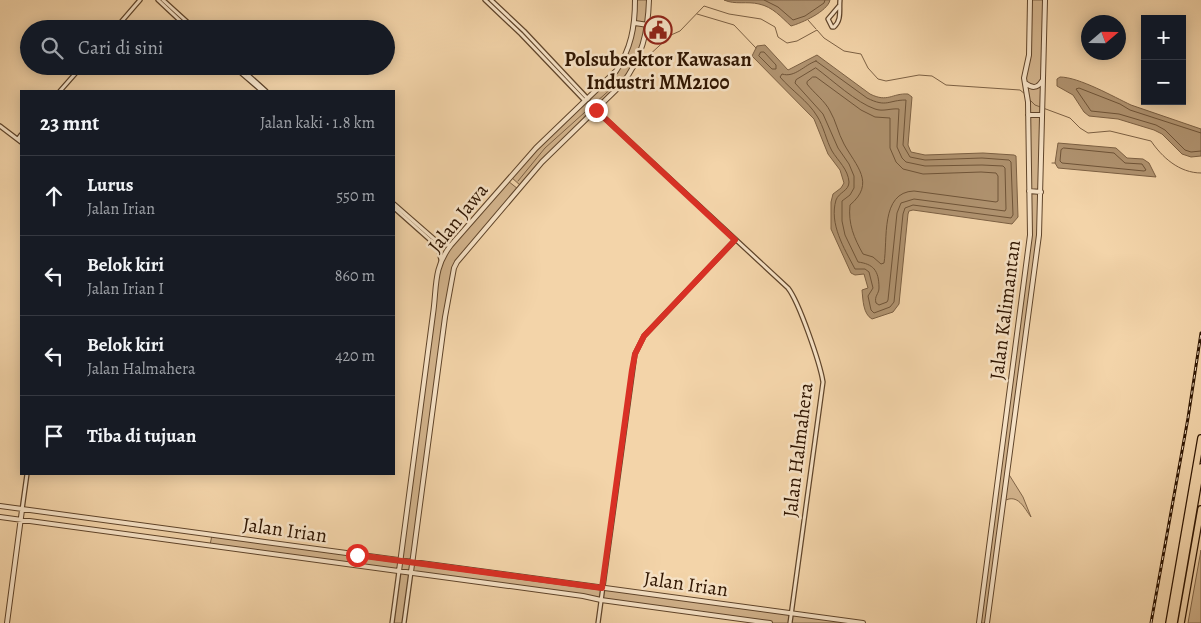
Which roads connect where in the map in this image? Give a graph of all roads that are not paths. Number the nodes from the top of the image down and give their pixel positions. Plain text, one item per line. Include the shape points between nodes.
1 (140, 0) edge
2 (158, 0) edge
3 (163, 0) edge
4 (485, 0) edge
5 (491, 0) edge
6 (635, 0) edge
7 (649, 0) edge
8 (840, 0) edge
9 (1030, 0) edge
10 (1045, 0) edge
11 (839, 6) junction
12 (123, 20) edge
13 (179, 20) edge
14 (185, 20) edge
15 (635, 23) junction
16 (648, 25) junction
17 (74, 75) edge
18 (244, 75) edge
19 (247, 75) edge
20 (1043, 79) junction
21 (1025, 82) junction
22 (61, 90) edge
23 (261, 90) edge
24 (586, 100) junction
25 (596, 110) junction
26 (1042, 113) junction
27 (1028, 115) junction
28 (0, 126) edge
29 (19, 140) edge
30 (1029, 190) junction
31 (1042, 192) junction
32 (395, 205) edge
33 (395, 209) edge
34 (400, 212) junction
35 (428, 236) junction
36 (735, 240) junction
37 (451, 245) junction
38 (441, 260) junction
39 (1008, 402) junction
40 (1017, 403) junction
41 (1201, 438) edge
42 (417, 440) junction
43 (429, 443) junction
44 (1201, 467) edge
45 (27, 475) edge
46 (1201, 484) edge
47 (0, 506) edge
48 (1201, 509) edge
49 (22, 510) junction
50 (0, 517) edge
51 (20, 520) junction
52 (212, 535) junction
53 (210, 545) junction
54 (400, 561) junction
55 (412, 563) junction
56 (399, 571) junction
57 (411, 572) junction
58 (602, 588) junction
59 (601, 600) junction
60 (792, 613) junction
61 (7, 623) edge
62 (392, 623) edge
63 (404, 623) edge
64 (598, 623) edge
65 (770, 623) edge
66 (790, 623) edge
67 (862, 623) edge
68 (979, 623) edge
69 (988, 623) edge
70 (1169, 623) edge
71 (1176, 623) edge
72 (1181, 623) edge

1 - 12 street
2 - 13 street
3 - 14 street
4 - 24 street
5 - 24 street via 524,31
6 - 15 street, Jalan Jawa
7 - 16 street, Jalan Jawa
8 - 11 street
9 - 21 street, Jalan Kalimantan
10 - 20 street, Jalan Kalimantan
11 - 11 street via 840,20 832,27 828,19
15 - 16 street
15 - 24 street, Jalan Jawa via 631,43 620,65
16 - 25 street, Jalan Jawa via 643,49 633,69
17 - 22 street
18 - 23 street
19 - 23 street
20 - 21 street via 1035,87
20 - 26 street, Jalan Kalimantan
21 - 27 street, Jalan Kalimantan
24 - 37 street, Jalan Jawa via 536,148
25 - 36 street, Jalan Halmahera
25 - 43 street, Jalan Jawa via 542,162 457,262 447,308
26 - 27 street
26 - 31 street, Jalan Kalimantan
27 - 30 street, Jalan Kalimantan
28 - 29 street
30 - 31 street
30 - 39 street, Jalan Kalimantan via 1030,235
31 - 40 street, Jalan Kalimantan
32 - 34 street
33 - 34 street
34 - 35 street
35 - 37 street via 441,244
35 - 38 street via 438,247
36 - 58 street via 644,336 637,348
36 - 60 street, Jalan Halmahera via 792,293 823,382
37 - 38 street, Jalan Jawa
38 - 42 street, Jalan Jawa
39 - 40 street
39 - 68 street, Jalan Kalimantan
40 - 69 street, Jalan Kalimantan
41 - 70 highway
42 - 43 street
42 - 54 street, Jalan Jawa
43 - 55 street, Jalan Jawa
44 - 71 highway
45 - 49 street
46 - 71 highway
47 - 49 street, Jalan Irian
48 - 72 highway
49 - 51 street
49 - 52 street, Jalan Irian
50 - 51 street, Jalan Irian
51 - 53 street, Jalan Irian
51 - 61 street
52 - 53 street
52 - 54 street, Jalan Irian
53 - 56 street, Jalan Irian
54 - 55 street, Jalan Irian
54 - 56 street, Jalan Jawa
55 - 57 street, Jalan Jawa
55 - 58 street, Jalan Irian
56 - 57 street, Jalan Irian
56 - 62 street, Jalan Jawa
57 - 59 street, Jalan Irian
57 - 63 street, Jalan Jawa
58 - 59 street
58 - 60 street, Jalan Irian
59 - 64 street
59 - 65 street, Jalan Irian
60 - 66 street, Jalan Halmahera
60 - 67 street, Jalan Irian

